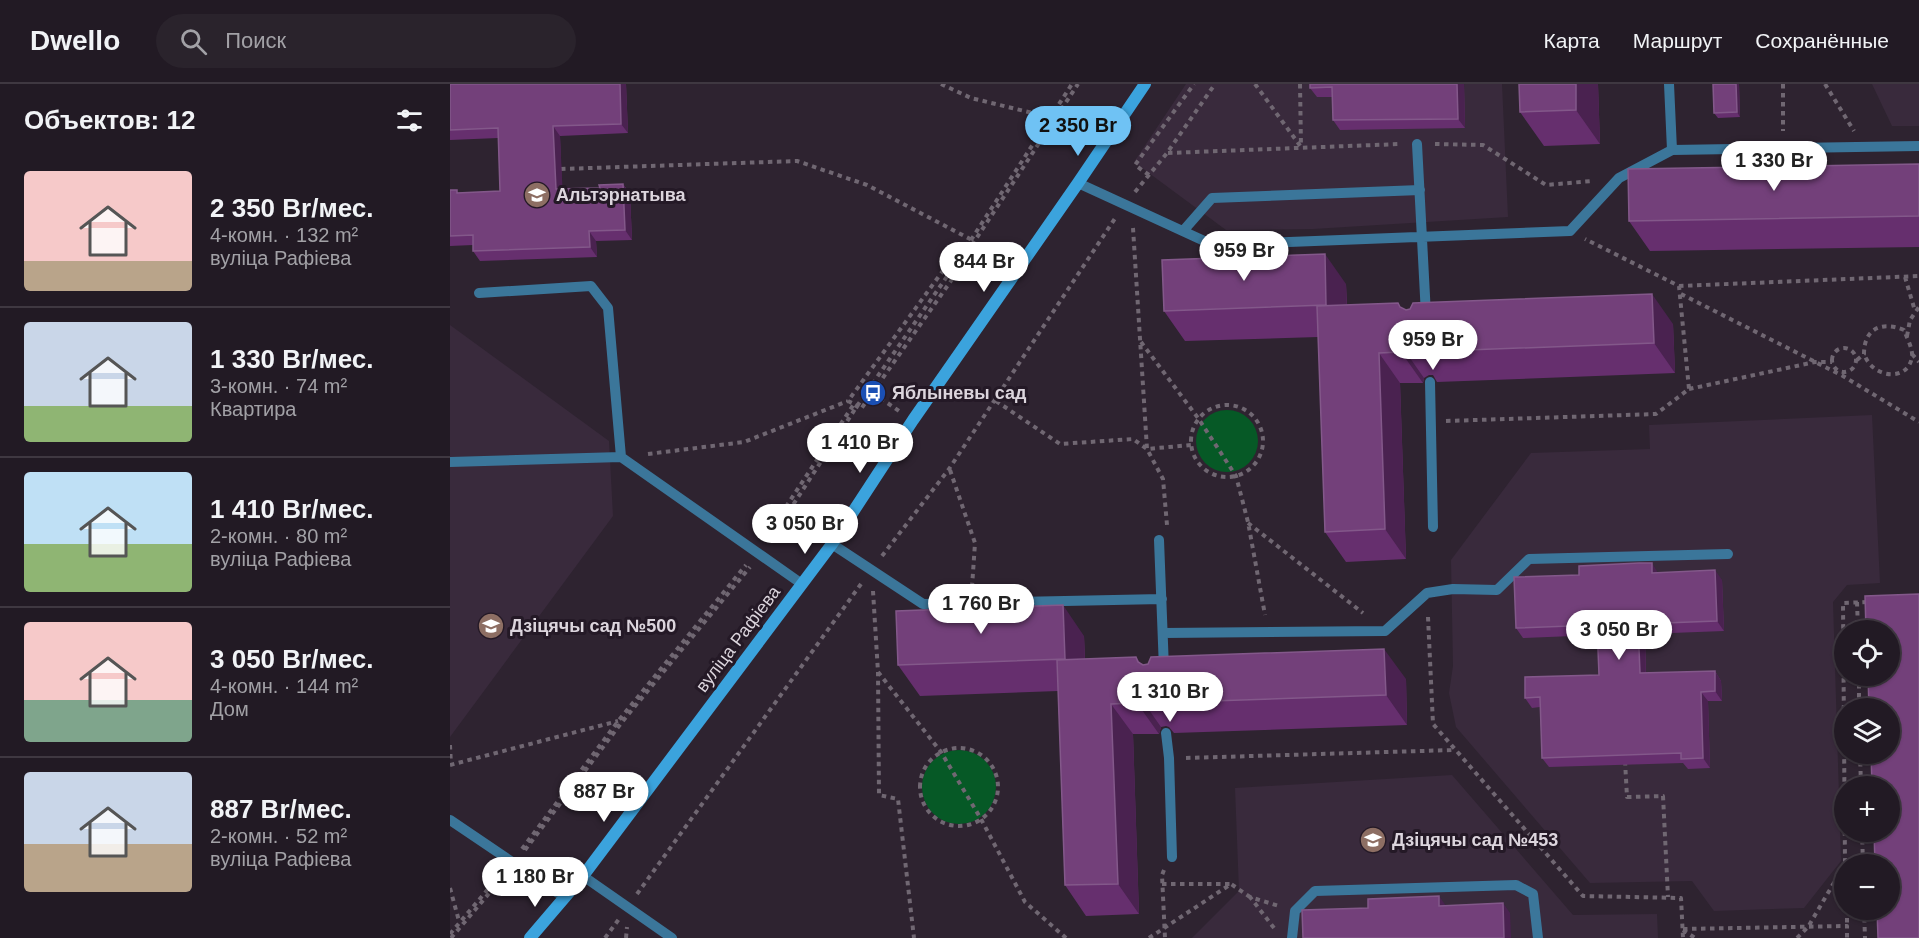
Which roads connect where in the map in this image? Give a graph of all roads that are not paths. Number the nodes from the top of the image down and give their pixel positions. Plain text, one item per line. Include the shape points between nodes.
1 (1145, 84) edge
2 (1669, 84) edge
3 (1417, 144) road end
4 (1919, 147) edge
5 (1672, 150) junction
6 (1078, 183) junction
7 (1420, 190) junction
8 (1183, 231) junction
9 (1422, 237) junction
10 (479, 293) dead end
11 (1426, 322) edge
12 (1430, 382) edge
13 (621, 457) junction
14 (450, 462) edge
15 (1433, 527) dead end
16 (1159, 540) dead end
17 (832, 544) junction
18 (1728, 554) dead end
19 (802, 584) junction
20 (1162, 599) junction
21 (1163, 633) junction
22 (1164, 677) edge
23 (1166, 733) edge
24 (450, 820) edge
25 (1172, 857) road end
26 (583, 876) junction
27 (564, 897) junction
28 (530, 938) edge
29 (672, 938) edge
30 (1292, 938) edge
31 (1538, 938) edge

1 - 6 main road, вуліца Рафіева
2 - 5 lane
3 - 7 lane
4 - 5 lane
5 - 9 lane via 1619,178 1570,231
6 - 8 lane
6 - 17 main road, вуліца Рафіева
7 - 8 lane via 1212,198
7 - 9 lane
8 - 9 lane via 1213,245
9 - 11 lane
10 - 13 lane via 591,286 599,295 608,308
12 - 15 lane
13 - 14 lane
13 - 19 lane
16 - 20 lane
17 - 19 main road, вуліца Рафіева
17 - 20 lane via 923,604
18 - 21 lane via 1529,559 1497,590 1427,593 1385,631
19 - 26 main road, вуліца Рафіева
20 - 21 lane
21 - 22 lane
23 - 25 lane
24 - 27 lane
26 - 27 main road, вуліца Рафіева
26 - 29 lane
27 - 28 main road, вуліца Рафіева
30 - 31 lane via 1295,911 1315,891 1516,885 1533,894

